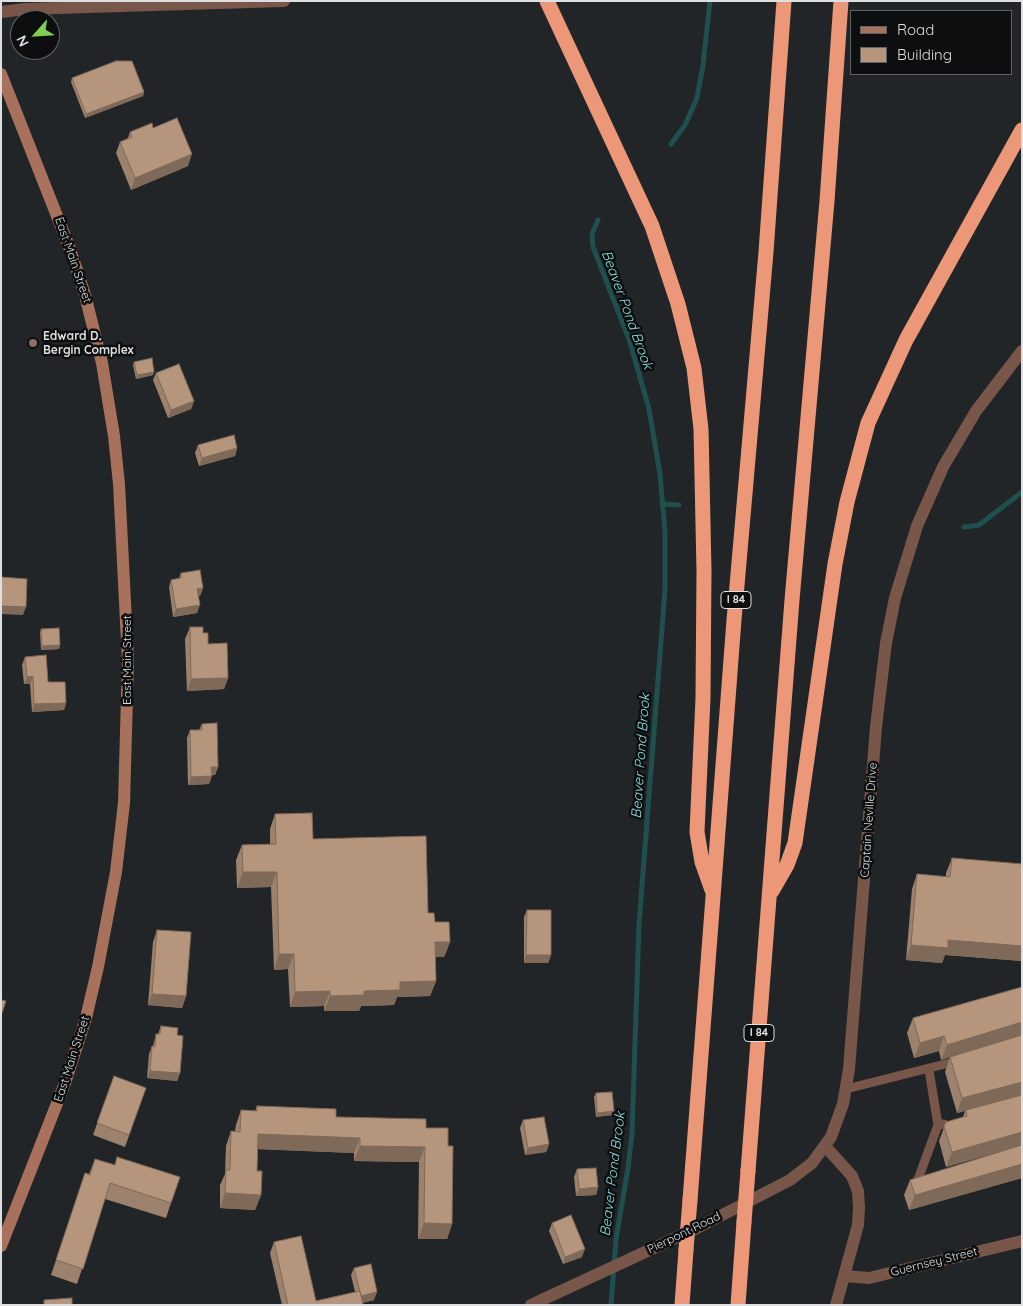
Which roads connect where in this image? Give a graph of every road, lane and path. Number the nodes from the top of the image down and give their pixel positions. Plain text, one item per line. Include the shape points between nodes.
1 (284, 1) edge
2 (547, 1) edge
3 (784, 1) edge
4 (841, 1) edge
5 (1, 12) edge
6 (1, 74) edge
7 (1022, 130) edge
8 (1022, 351) edge
9 (714, 894) junction
10 (769, 895) junction
11 (966, 1058) edge
12 (928, 1070) junction
13 (846, 1088) junction
14 (957, 1120) edge
15 (938, 1125) junction
16 (825, 1146) junction
17 (936, 1176) edge
18 (1022, 1241) edge
19 (1, 1246) edge
20 (845, 1276) junction
21 (531, 1305) edge
22 (682, 1305) edge
23 (738, 1305) edge
24 (836, 1305) edge

1 - 5 street
2 - 9 highway via 652,226 678,304 694,368 701,429 704,571 697,832 702,862
3 - 9 highway, I 84
4 - 10 highway, I 84
6 - 19 main road, East Main Street via 70,249 102,363 119,484 128,661 124,803 116,872 98,967 86,1018 56,1110
7 - 10 highway via 906,340 868,423 835,564 795,843 787,865
8 - 13 street, Captain Neville Drive via 976,411 943,468 918,526 895,598 878,701
9 - 22 highway, I 84, bridge
10 - 23 highway, I 84, bridge
11 - 12 lane
12 - 13 lane
12 - 15 lane
13 - 16 street, Captain Neville Drive via 838,1119
14 - 15 lane
15 - 17 lane via 917,1182
16 - 20 street via 852,1176 858,1191 858,1225
16 - 21 street, Pierpont Road via 812,1163 790,1180
18 - 20 street, Guernsey Street via 870,1278
20 - 24 street

